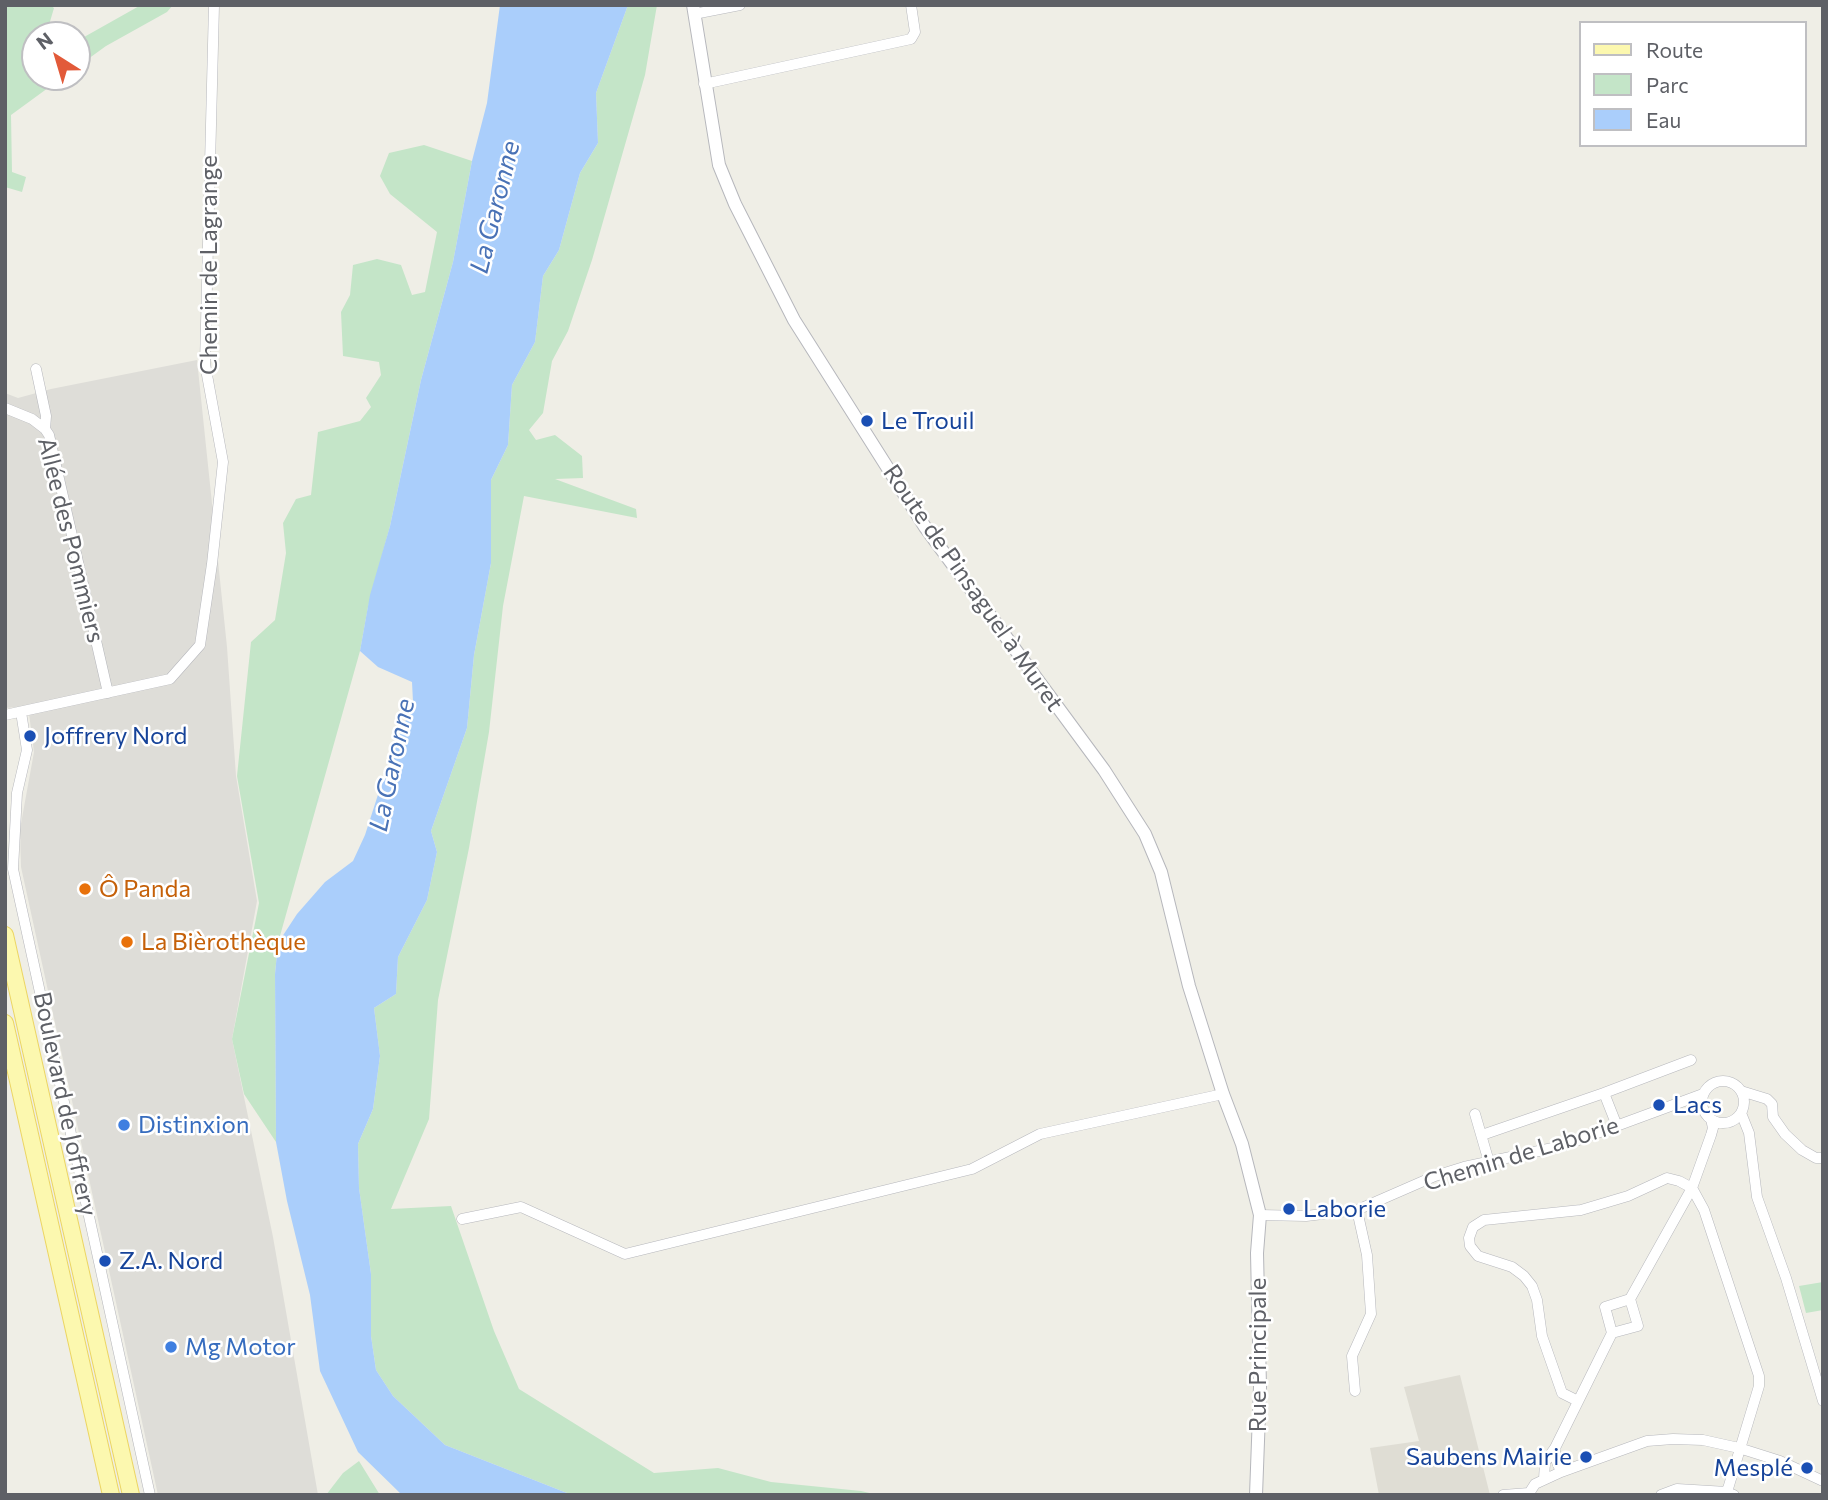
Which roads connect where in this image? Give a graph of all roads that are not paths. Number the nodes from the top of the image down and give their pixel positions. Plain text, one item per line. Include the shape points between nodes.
1 (214, 5) edge
2 (740, 5) edge
3 (911, 5) edge
4 (694, 9) edge
5 (705, 85) junction
6 (36, 369) dead end
7 (5, 408) edge
8 (45, 429) junction
9 (108, 693) junction
10 (21, 712) junction
11 (6, 716) edge
12 (5, 935) edge
13 (5, 1023) edge
14 (1691, 1060) dead end
15 (1741, 1091) junction
16 (1604, 1093) junction
17 (1223, 1094) junction
18 (1703, 1094) junction
19 (1761, 1097) junction
20 (1687, 1101) junction
21 (1744, 1102) junction
22 (1702, 1107) junction
23 (1741, 1113) junction
24 (1475, 1114) dead end
25 (1721, 1121) junction
26 (1617, 1126) junction
27 (1745, 1128) junction
28 (1482, 1135) junction
29 (1823, 1158) edge
30 (1489, 1162) junction
31 (1692, 1188) junction
32 (1357, 1210) junction
33 (1260, 1214) junction
34 (462, 1219) dead end
35 (1630, 1300) junction
36 (1612, 1333) junction
37 (1355, 1391) dead end
38 (1578, 1401) junction
39 (1823, 1401) edge
40 (1555, 1448) junction
41 (1739, 1448) junction
42 (1561, 1472) junction
43 (1544, 1479) junction
44 (1823, 1481) edge
45 (1730, 1493) edge
46 (1529, 1494) edge
47 (111, 1495) edge
48 (131, 1495) edge
49 (150, 1495) edge
50 (1256, 1495) edge
51 (1503, 1495) edge
52 (1661, 1495) edge

1 - 9 street, Chemin de Lagrange via 205,364 223,461 200,645 170,679
2 - 4 street
3 - 5 street via 915,32 911,39
4 - 5 street, Route de Pinsaguel à Muret
5 - 17 street, Route de Pinsaguel à Muret via 719,165 794,320 925,527 1145,834 1161,872 1189,986
6 - 8 street
7 - 8 street, Allée des Pommiers
8 - 9 street, Allée des Pommiers
9 - 10 street
10 - 11 street
10 - 49 street, Boulevard de Joffrery via 27,750 17,793 13,869
12 - 48 main road
13 - 47 main road
14 - 16 street
15 - 18 street via 1723,1080 1709,1085
15 - 19 street
15 - 21 street
16 - 26 street
16 - 28 street
17 - 33 street, Route de Pinsaguel à Muret
17 - 34 street via 1040,1134 972,1168 625,1254 521,1207
18 - 20 street, Chemin de Laborie
18 - 22 street
19 - 21 street
19 - 29 street via 1772,1104 1773,1117 1785,1134 1802,1150
20 - 22 street
20 - 26 street, Chemin de Laborie
21 - 23 street
22 - 25 street
23 - 25 street
23 - 27 street
24 - 28 street
25 - 27 street
25 - 31 street
26 - 30 street, Chemin de Laborie via 1562,1146
27 - 39 street via 1757,1197
28 - 30 street
30 - 32 street, Chemin de Laborie via 1435,1176
31 - 35 street
31 - 38 street via 1667,1178 1606,1204 1484,1220 1473,1227 1470,1246 1478,1256 1512,1267 1532,1286 1542,1336 1562,1393
31 - 41 street via 1704,1210 1759,1376
32 - 33 street, Chemin de Laborie via 1306,1216
32 - 37 street via 1367,1255 1371,1314 1352,1356
33 - 50 street, Rue Principale
35 - 36 street via 1605,1307
35 - 36 street via 1638,1326
36 - 38 street
38 - 40 street
40 - 42 street
40 - 43 street via 1545,1462
41 - 42 street via 1703,1440 1647,1441
41 - 44 street
41 - 45 street
42 - 43 street
43 - 46 street
45 - 52 street via 1677,1489
46 - 51 street

